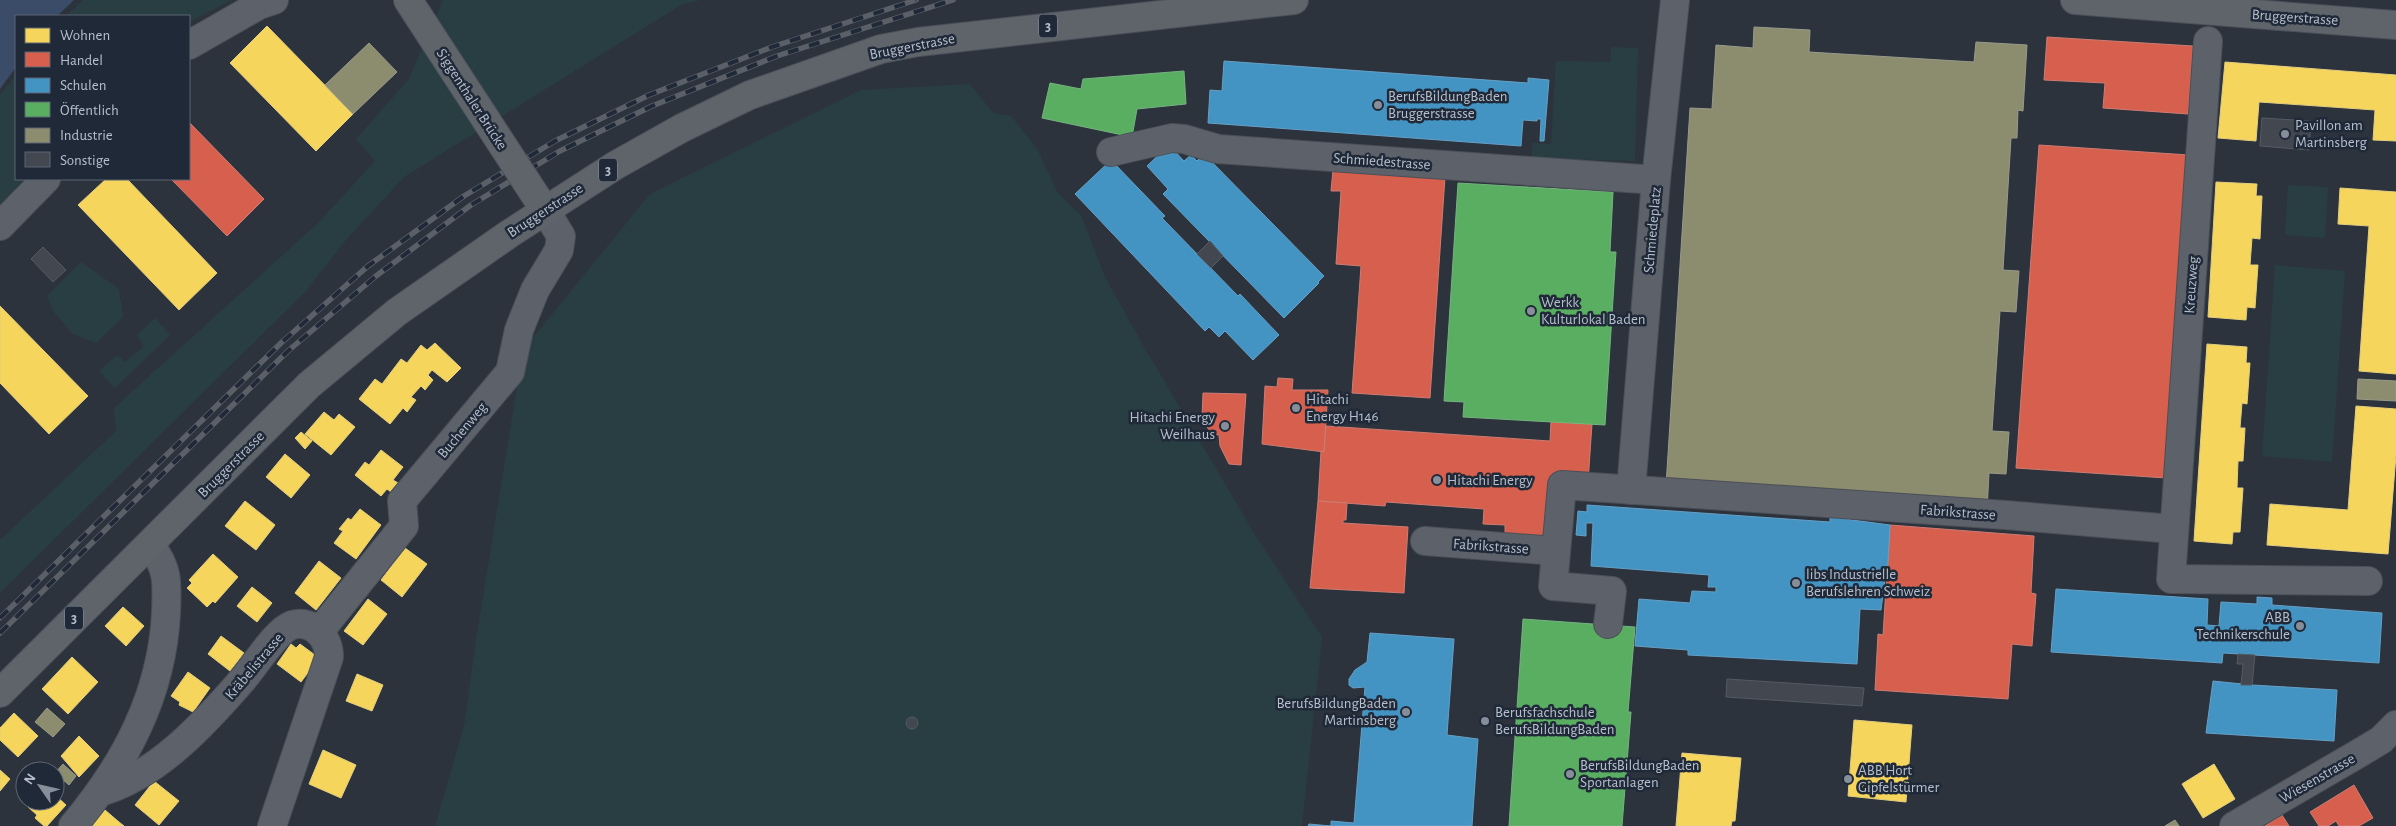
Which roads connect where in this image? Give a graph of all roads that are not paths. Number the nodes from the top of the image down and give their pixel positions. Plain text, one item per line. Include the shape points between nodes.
1 (274, 0) edge
2 (408, 0) edge
3 (1294, 0) edge
4 (1675, 0) edge
5 (2075, 0) edge
6 (1211, 4) edge
7 (2396, 25) edge
8 (2208, 41) dead end
9 (190, 44) edge
10 (1111, 152) dead end
11 (45, 180) edge
12 (1656, 180) junction
13 (541, 204) junction
14 (0, 226) edge
15 (1631, 490) junction
16 (2173, 529) junction
17 (1425, 541) dead end
18 (150, 545) junction
19 (1556, 551) junction
20 (2368, 581) dead end
21 (1608, 624) dead end
22 (319, 632) junction
23 (0, 693) edge
24 (2396, 725) edge
25 (100, 792) junction
26 (73, 826) edge
27 (272, 826) edge
28 (2234, 826) edge

1 - 9 street
2 - 13 main road, Siggenthaler Brücke, bridge
3 - 6 main road, Bruggerstrasse / 3
4 - 12 street, Schmiedeplatz
5 - 7 main road, Bruggerstrasse
6 - 13 main road, Bruggerstrasse / 3 via 975,34 881,50 741,99
8 - 16 street, Kreuzweg
10 - 12 street, Schmiedestrasse via 1178,138 1218,149
11 - 14 street
12 - 15 street, Schmiedeplatz
13 - 18 main road, Bruggerstrasse / 3 via 347,352
13 - 22 street, Buchenweg via 561,236 559,250 535,290 519,330 510,372 402,501 404,526
15 - 16 street, Fabrikstrasse
15 - 19 street, Fabrikstrasse via 1562,485
16 - 20 street via 2171,579
17 - 19 street, Fabrikstrasse
18 - 23 main road, Bruggerstrasse / 3
18 - 25 street via 162,560 166,575 166,618 160,663 142,718
19 - 21 street, Fabrikstrasse via 1553,586 1612,591
22 - 25 street, Kräbelistrasse via 304,625 292,625 286,629 216,710 184,740 135,778
22 - 27 street via 328,644 328,664
24 - 28 street, Wiesenstrasse via 2356,755
25 - 26 street

